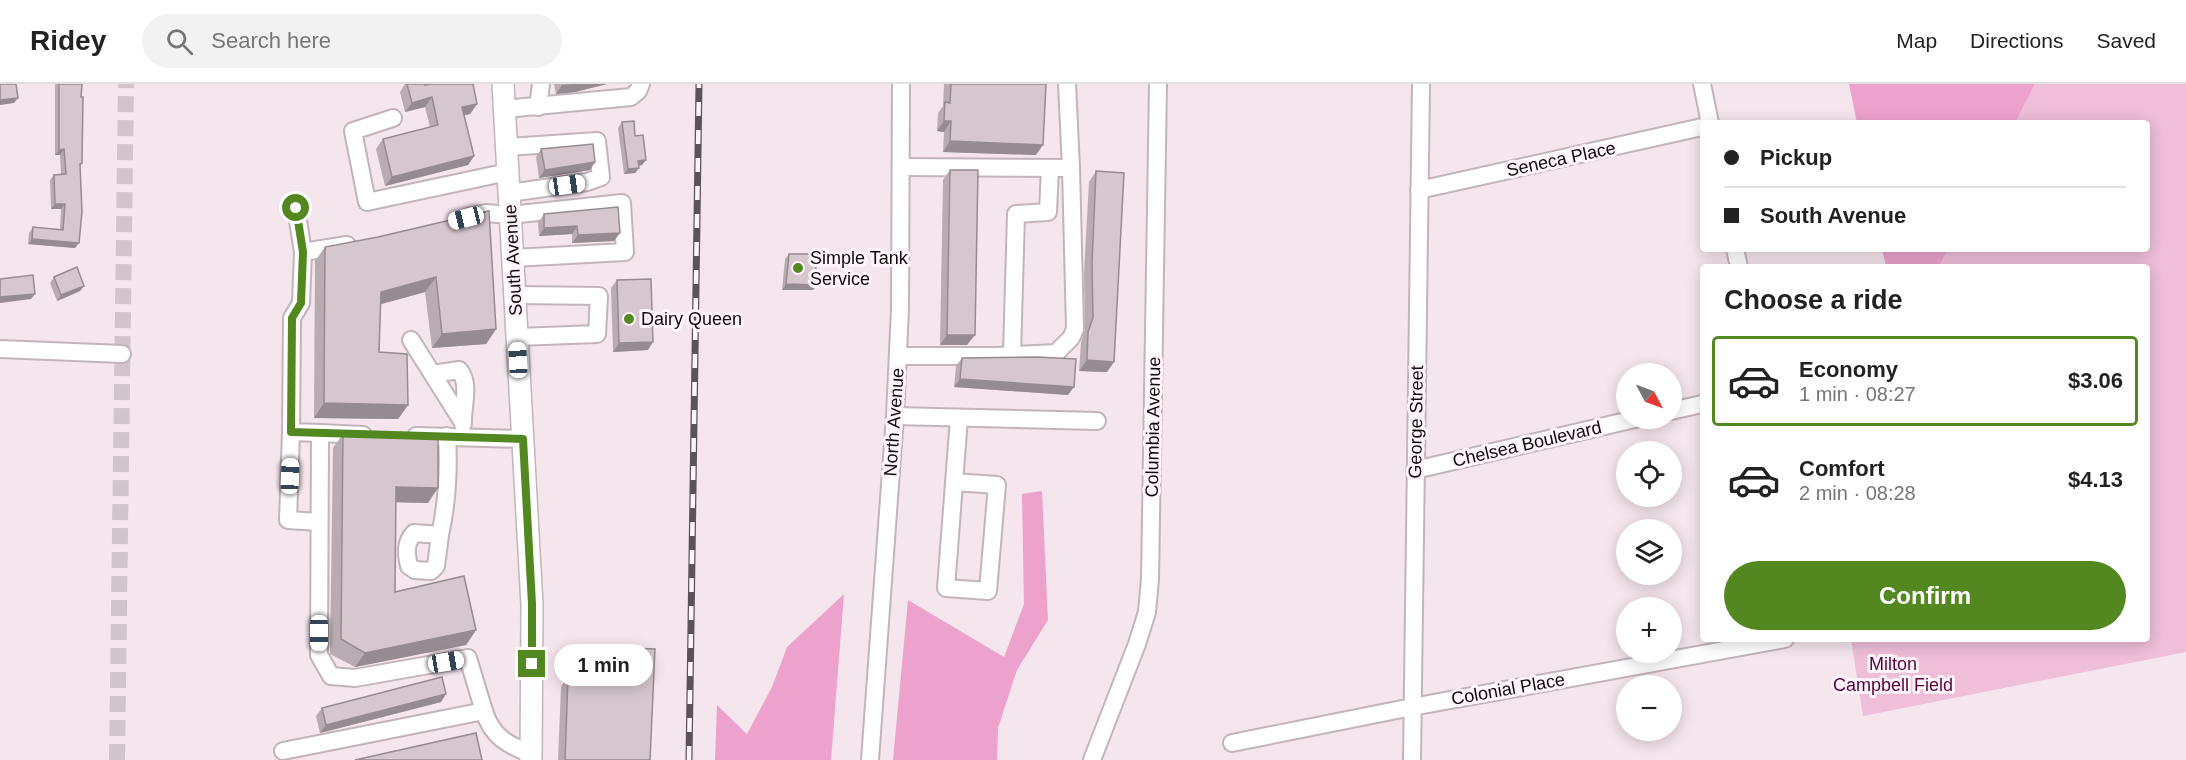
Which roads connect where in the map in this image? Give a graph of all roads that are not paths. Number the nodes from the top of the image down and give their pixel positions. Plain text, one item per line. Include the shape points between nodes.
1 (503, 84) edge
2 (541, 84) edge
3 (641, 84) edge
4 (901, 84) edge
5 (1067, 84) edge
6 (1158, 84) edge
7 (1421, 84) edge
8 (1702, 84) edge
9 (538, 107) junction
10 (504, 109) junction
11 (393, 118) dead end
12 (1709, 120) edge
13 (1700, 128) edge
14 (507, 147) junction
15 (901, 167) junction
16 (1050, 168) junction
17 (1071, 168) junction
18 (508, 172) junction
19 (1419, 190) junction
20 (509, 193) junction
21 (296, 208) dead end
22 (510, 215) junction
23 (453, 221) edge
24 (365, 242) edge
25 (303, 252) junction
26 (513, 258) junction
27 (515, 295) junction
28 (517, 337) junction
29 (411, 340) dead end
30 (0, 349) edge
31 (123, 354) dead end
32 (898, 356) junction
33 (1012, 356) junction
34 (433, 374) junction
35 (1700, 404) edge
36 (1682, 409) edge
37 (895, 416) junction
38 (959, 418) junction
39 (1097, 420) dead end
40 (1616, 423) edge
41 (463, 429) junction
42 (291, 432) junction
43 (320, 433) junction
44 (376, 435) edge
45 (398, 436) edge
46 (447, 436) junction
47 (523, 439) junction
48 (1415, 470) junction
49 (954, 482) junction
50 (319, 522) junction
51 (440, 535) dead end
52 (1769, 642) edge
53 (1412, 707) junction
54 (484, 711) junction
55 (1232, 743) dead end
56 (283, 751) dead end
57 (531, 757) edge
58 (870, 760) edge
59 (1092, 760) edge
60 (1412, 760) edge

1 - 10 main road, South Avenue
2 - 9 street
3 - 9 street via 631,97
4 - 15 street, North Avenue
5 - 17 street
6 - 59 street, Columbia Avenue via 1147,612
7 - 19 street, George Street
8 - 12 street
9 - 10 street
10 - 14 main road, South Avenue
11 - 18 street via 353,131 367,202
13 - 19 street, Seneca Place
14 - 18 main road, South Avenue
14 - 20 street via 597,141 601,177
15 - 16 street
15 - 32 street, North Avenue
16 - 17 street
16 - 33 street via 1048,212 1016,214
17 - 33 street via 1075,329 1056,353
18 - 20 main road, South Avenue
19 - 48 street, George Street
20 - 22 main road, South Avenue
21 - 25 street
22 - 23 street via 486,213
22 - 26 main road, South Avenue
22 - 26 street via 622,203 625,252
24 - 25 street
25 - 42 street via 301,303 292,318
26 - 27 main road, South Avenue
27 - 28 main road, South Avenue
27 - 28 street via 599,296 597,334
28 - 47 main road, South Avenue
29 - 34 street
30 - 31 street
32 - 33 street
32 - 37 street, North Avenue
34 - 41 street
34 - 41 street via 459,370 463,375
35 - 36 street
37 - 38 street
37 - 58 street, North Avenue
38 - 39 street
38 - 49 street
40 - 48 street, Chelsea Boulevard
41 - 46 street
41 - 47 street
42 - 43 street
42 - 50 street via 288,520
43 - 44 street
43 - 50 street
45 - 46 street
46 - 51 street via 446,509
47 - 57 main road, South Avenue via 532,604
48 - 53 street, George Street
49 - 49 street via 946,588 988,591 997,485
50 - 54 street via 319,655 331,676 355,678 468,658
52 - 53 street, Colonial Place
53 - 55 street, Colonial Place
53 - 60 street, George Street
54 - 56 street
54 - 57 street via 506,744

